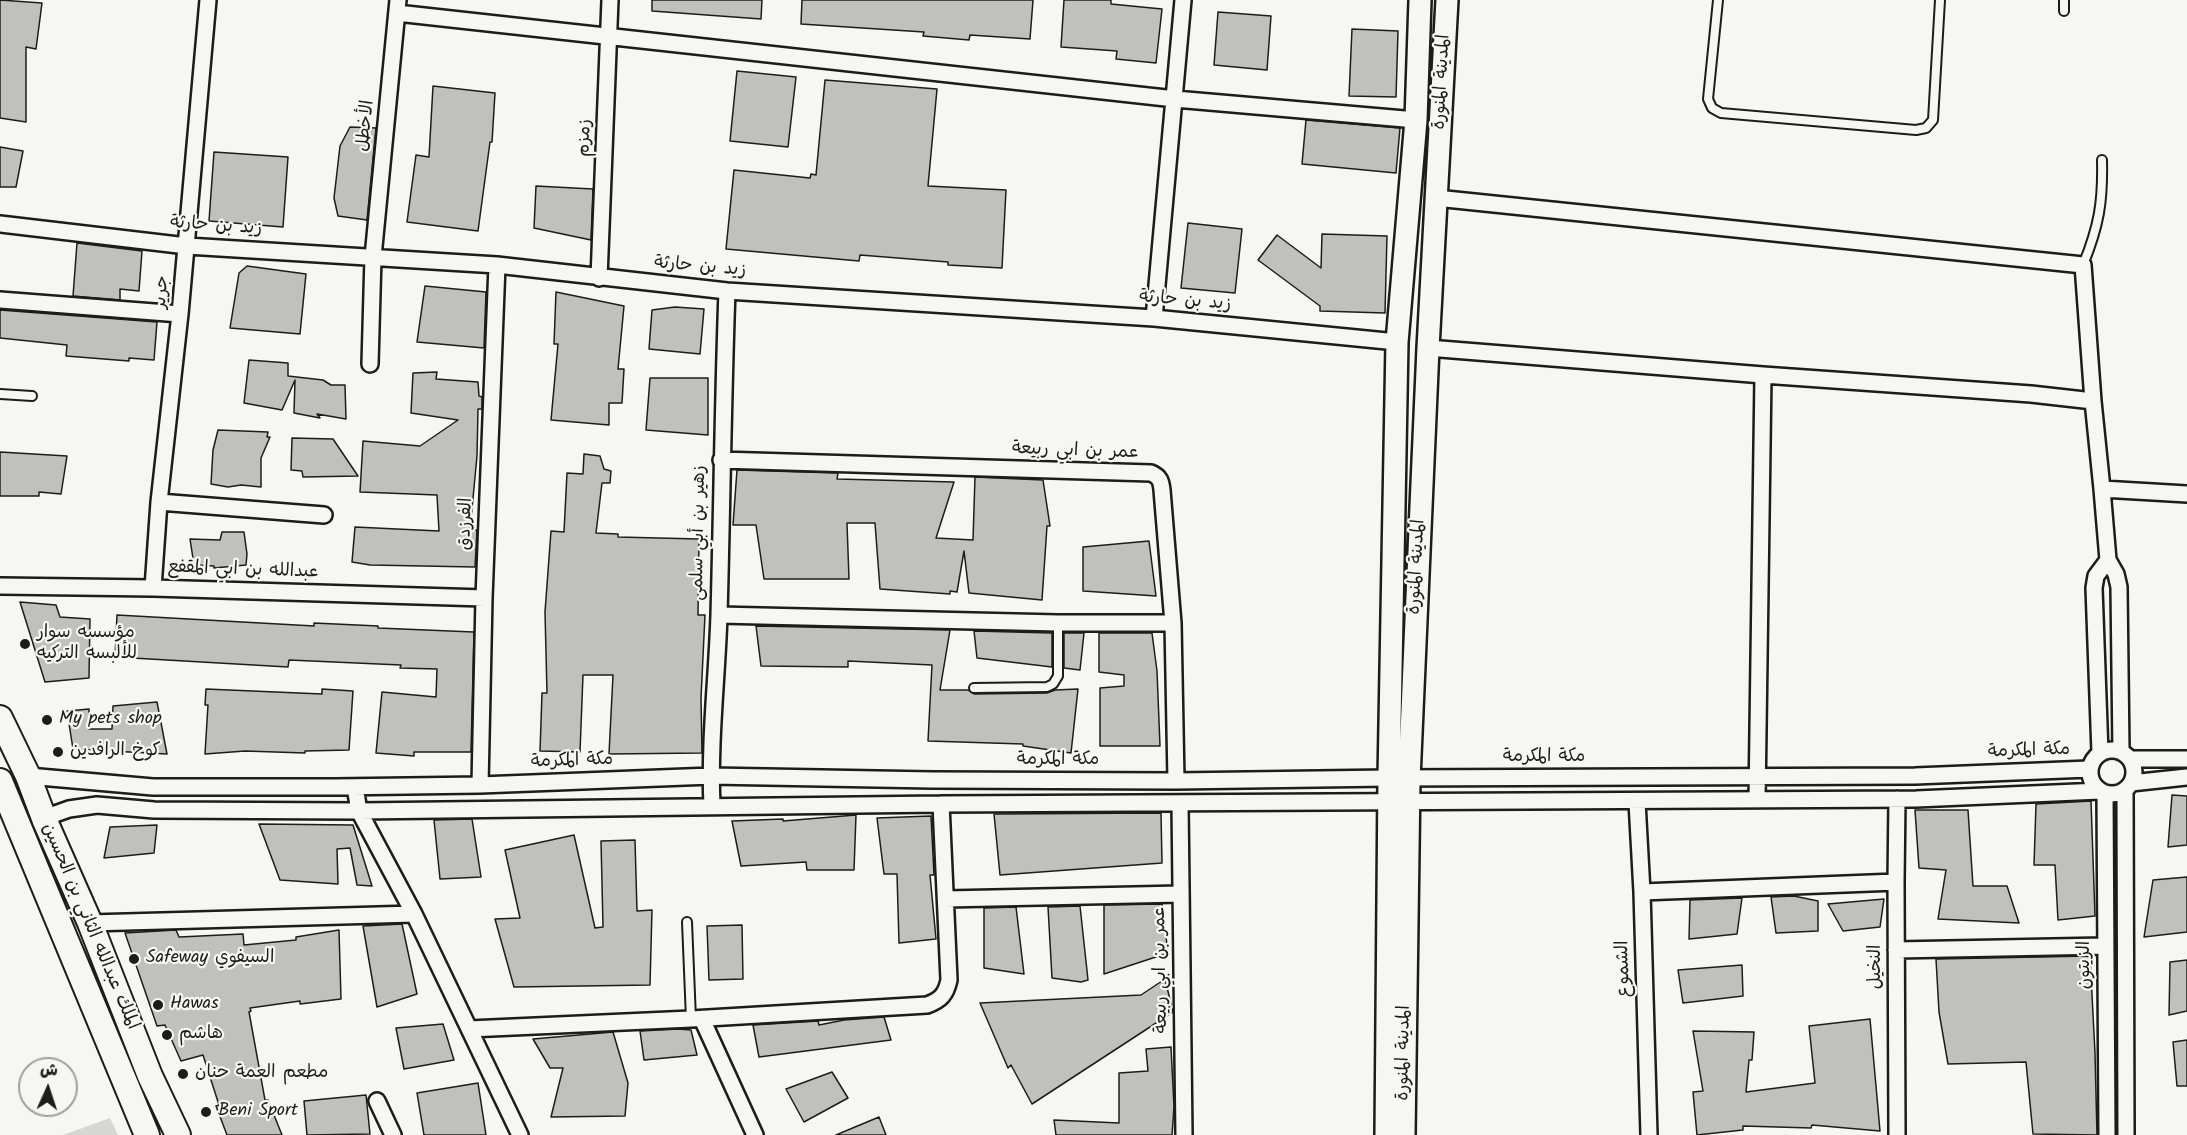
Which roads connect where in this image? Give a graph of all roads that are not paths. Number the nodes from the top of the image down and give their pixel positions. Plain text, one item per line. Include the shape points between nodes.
1 (208, 0) edge
2 (610, 0) edge
3 (1183, 0) edge
4 (1420, 0) edge
5 (1447, 0) edge
6 (1718, 0) edge
7 (1940, 0) edge
8 (2064, 0) edge
9 (398, 6) edge
10 (2064, 11) dead end
11 (610, 36) junction
12 (1174, 99) junction
13 (1416, 120) junction
14 (2102, 160) dead end
15 (1436, 198) junction
16 (0, 224) edge
17 (187, 246) junction
18 (373, 256) junction
19 (497, 265) junction
20 (2083, 265) junction
21 (599, 278) junction
22 (727, 291) junction
23 (0, 300) edge
24 (180, 314) junction
25 (1154, 318) junction
26 (1397, 342) junction
27 (1428, 348) junction
28 (370, 364) dead end
29 (1763, 375) junction
30 (0, 394) edge
31 (32, 396) dead end
32 (2094, 401) junction
33 (721, 460) junction
34 (2102, 489) junction
35 (2187, 494) edge
36 (159, 502) junction
37 (324, 515) dead end
38 (2108, 561) junction
39 (0, 586) edge
40 (153, 588) junction
41 (484, 598) junction
42 (719, 615) junction
43 (1058, 623) junction
44 (1173, 623) junction
45 (974, 688) dead end
46 (0, 718) edge
47 (2100, 753) junction
48 (2125, 755) junction
49 (2187, 759) edge
50 (2089, 769) junction
51 (28, 776) junction
52 (711, 776) junction
53 (1757, 776) junction
54 (2187, 777) edge
55 (1399, 778) junction
56 (1176, 781) junction
57 (0, 782) edge
58 (480, 785) junction
59 (153, 787) junction
60 (355, 787) junction
61 (2128, 787) junction
62 (2103, 793) junction
63 (1897, 799) junction
64 (1757, 800) junction
65 (1398, 802) junction
66 (1637, 802) junction
67 (941, 804) junction
68 (1180, 804) junction
69 (712, 806) junction
70 (154, 810) junction
71 (359, 811) junction
72 (45, 821) junction
73 (1896, 882) junction
74 (1642, 892) junction
75 (1181, 894) junction
76 (946, 899) junction
77 (414, 914) junction
78 (90, 922) junction
79 (687, 922) dead end
80 (2105, 946) junction
81 (1896, 950) junction
82 (697, 1019) junction
83 (469, 1029) junction
84 (377, 1101) dead end
85 (147, 1135) edge
86 (178, 1135) edge
87 (393, 1135) edge
88 (520, 1135) edge
89 (755, 1135) edge
90 (1184, 1135) edge
91 (1386, 1135) edge
92 (1404, 1135) edge
93 (1649, 1135) edge
94 (1897, 1135) edge
95 (2107, 1135) edge
96 (2126, 1135) edge

1 - 17 street, جرير
2 - 11 street, زمزم
3 - 12 street
4 - 13 main road
5 - 15 main road, المدينة المنورة
6 - 7 lane via 1708,99 1712,108 1720,113 1916,130 1926,128 1933,120
8 - 10 lane
9 - 11 street
9 - 18 street, الأخطل
11 - 12 street
11 - 21 street, زمزم
12 - 13 street
12 - 25 street
13 - 26 main road
14 - 20 lane via 2100,213
15 - 20 street
15 - 27 main road, المدينة المنورة
16 - 17 street, زيد بن حارثة
17 - 18 street, زيد بن حارثة
17 - 24 street, جرير
18 - 19 street, زيد بن حارثة
18 - 28 street, الأخطل
19 - 21 street, زيد بن حارثة
19 - 41 street, الفرزدق
20 - 32 street
21 - 22 street, زيد بن حارثة
22 - 25 street, زيد بن حارثة
22 - 33 street, زهير بن أبي سلمى
23 - 24 street
24 - 36 street, جرير
25 - 26 street, زيد بن حارثة
26 - 55 main road
27 - 29 street
27 - 55 main road, المدينة المنورة
29 - 32 street
29 - 53 street
30 - 31 lane
32 - 34 street
33 - 42 street, زهير بن أبي سلمى
33 - 44 street, عمر بن ابي ربيعة via 1151,473 1161,481
34 - 35 street
34 - 38 street
36 - 37 street
36 - 40 street, جرير
38 - 47 street via 2096,576 2094,588
38 - 48 street via 2119,587
39 - 40 street, عبدالله بن ابي المقفع
40 - 41 street, عبدالله بن ابي المقفع
41 - 58 street, الفرزدق
42 - 43 street
42 - 52 street, زهير بن أبي سلمى
43 - 44 street
43 - 45 lane via 1058,676 1053,684
44 - 56 street, عمر بن ابي ربيعة
46 - 51 main road, الملك عبدالله الثاني بن الحسين
47 - 48 street via 2106,750
47 - 50 street
48 - 49 street
48 - 61 street via 2134,773
50 - 53 street, مكة المكرمة via 1915,776
50 - 62 street via 2091,782
51 - 59 street, مكة المكرمة
51 - 72 main road, الملك عبدالله الثاني بن الحسين
52 - 56 street, مكة المكرمة
52 - 58 street, مكة المكرمة
52 - 69 street, زهير بن أبي سلمى
53 - 55 street, مكة المكرمة
53 - 64 street
54 - 61 street
55 - 56 street, مكة المكرمة
55 - 65 main road
57 - 85 main road, الملك عبدالله الثاني بن الحسين
58 - 60 street, مكة المكرمة
59 - 60 street, مكة المكرمة
59 - 70 street
60 - 71 street
61 - 62 street via 2112,795
61 - 96 street
62 - 63 street
62 - 80 street, الزيتون
63 - 64 street
63 - 73 street, النخيل
64 - 66 street
65 - 66 street
65 - 68 street
65 - 91 main road
65 - 92 main road, المدينة المنورة
66 - 74 street, الشموع
67 - 68 street
67 - 69 street
67 - 76 street
68 - 75 street, عمر بن ابي ربيعة
69 - 71 street
70 - 71 street
70 - 72 street via 97,805 69,809
71 - 77 street
72 - 78 main road, الملك عبدالله الثاني بن الحسين
73 - 74 street
73 - 81 street, النخيل
74 - 93 street, الشموع
75 - 76 street
75 - 90 street, عمر بن ابي ربيعة
76 - 82 street via 950,980 939,1001 927,1005
77 - 78 street
77 - 83 street
78 - 86 main road, الملك عبدالله الثاني بن الحسين via 150,1076
79 - 82 lane
80 - 81 street
80 - 95 street, الزيتون
81 - 94 street, النخيل
82 - 83 street
82 - 89 street
83 - 88 street
84 - 87 street

